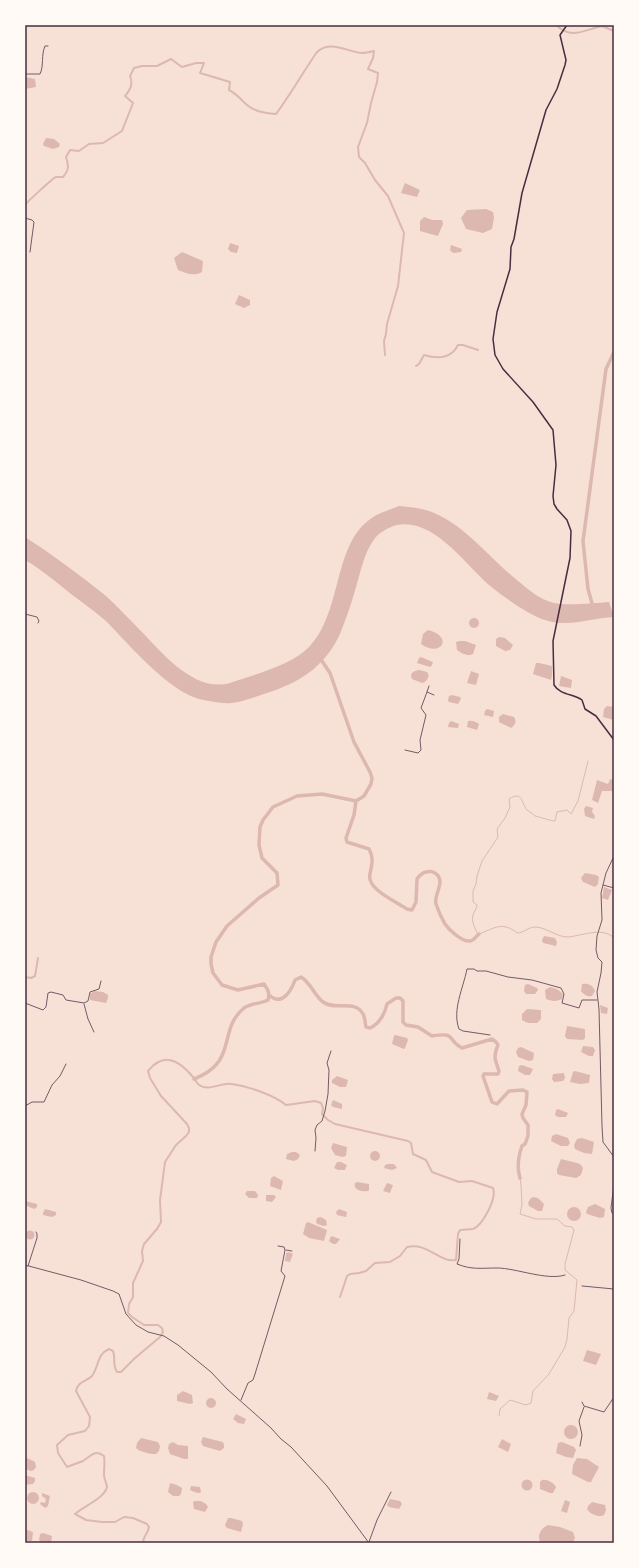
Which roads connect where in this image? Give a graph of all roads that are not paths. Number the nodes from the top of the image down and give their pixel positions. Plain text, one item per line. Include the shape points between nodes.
1 (567, 25) edge
2 (48, 46) dead end
3 (25, 74) edge
4 (25, 218) edge
5 (30, 252) dead end
6 (25, 614) edge
7 (38, 624) dead end
8 (429, 686) dead end
9 (427, 692) junction
10 (434, 695) dead end
11 (614, 740) edge
12 (405, 750) dead end
13 (614, 856) edge
14 (603, 885) junction
15 (614, 888) edge
16 (101, 981) dead end
17 (598, 1000) junction
18 (25, 1003) edge
19 (84, 1003) junction
20 (94, 1032) dead end
21 (490, 1035) dead end
22 (331, 1051) dead end
23 (66, 1064) dead end
24 (25, 1106) edge
25 (315, 1151) dead end
26 (614, 1157) edge
27 (614, 1184) edge
28 (614, 1214) edge
29 (36, 1232) dead end
30 (460, 1239) dead end
31 (278, 1246) dead end
32 (285, 1250) junction
33 (292, 1251) dead end
34 (25, 1265) edge
35 (28, 1266) junction
36 (564, 1275) dead end
37 (582, 1286) dead end
38 (614, 1289) edge
39 (614, 1397) edge
40 (241, 1401) junction
41 (582, 1402) dead end
42 (584, 1406) junction
43 (580, 1446) dead end
44 (391, 1492) dead end
45 (369, 1543) edge

1 - 11 main road via 560,35 565,65 546,110 522,193 511,247 510,269 497,312 493,339 495,355 503,369 533,402 553,430 556,465 554,504 570,525 570,558 553,641 554,686 582,700 585,709 596,716
2 - 3 street via 45,46 40,74
4 - 5 street via 34,222
6 - 7 street via 37,617
8 - 9 street
9 - 10 street
9 - 12 street via 421,708 426,714 420,740 422,747 418,753
13 - 14 street
14 - 15 street
14 - 17 street via 602,920 596,950 602,962
16 - 19 street via 99,989 90,992 88,1001
17 - 21 street via 582,1000 578,1008 562,1003 564,994 559,987 467,969 457,1010 458,1027 463,1031
17 - 26 street via 603,1142
18 - 19 street via 43,1010 46,1007 48,993 51,992 63,996 66,1000
19 - 20 street
22 - 25 street via 327,1064 328,1094 322,1121 315,1130
23 - 24 street via 44,1102 32,1102
27 - 28 street via 611,1208
29 - 35 street via 37,1238
30 - 36 street via 457,1264 462,1266 477,1269 497,1268 553,1278
31 - 32 street via 284,1247
32 - 33 street
32 - 40 street via 281,1271 285,1276 253,1380 248,1383
34 - 35 street
35 - 40 street via 113,1291 120,1296 126,1315 136,1326 164,1336 198,1361
37 - 38 street
39 - 42 street via 604,1412
40 - 45 street via 309,1466
41 - 42 street
42 - 43 street via 579,1421 582,1434
44 - 45 street

